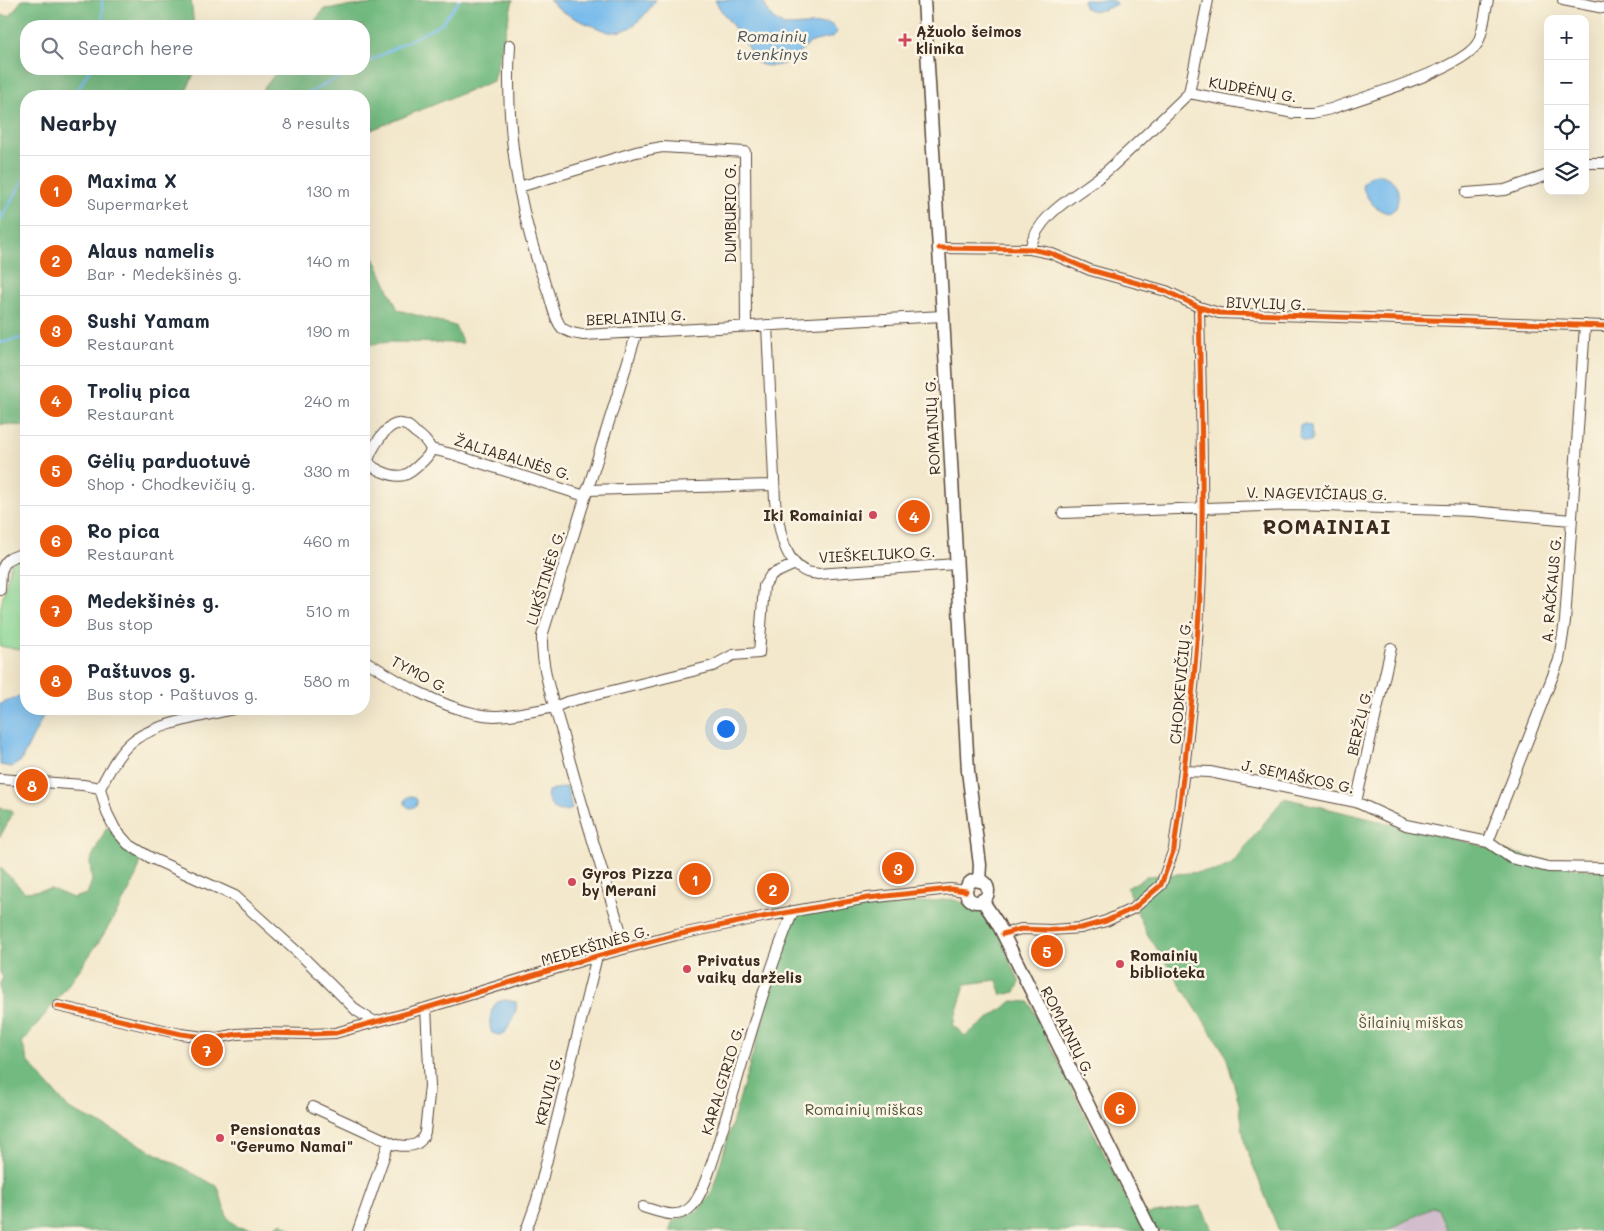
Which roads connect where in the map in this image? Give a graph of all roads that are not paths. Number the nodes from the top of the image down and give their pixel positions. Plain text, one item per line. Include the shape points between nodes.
1 (924, 0) edge
2 (1208, 0) edge
3 (1488, 0) edge
4 (1563, 0) edge
5 (1604, 8) edge
6 (510, 45) dead end
7 (1188, 93) junction
8 (1589, 163) edge
9 (1604, 164) edge
10 (1544, 176) edge
11 (519, 187) junction
12 (1466, 193) dead end
13 (939, 248) junction
14 (1030, 249) junction
15 (1199, 307) junction
16 (943, 316) junction
17 (767, 325) junction
18 (1585, 325) junction
19 (746, 326) junction
20 (1604, 326) edge
21 (637, 332) junction
22 (431, 449) junction
23 (370, 452) edge
24 (370, 463) edge
25 (773, 485) junction
26 (586, 493) junction
27 (1203, 508) junction
28 (1063, 513) dead end
29 (1571, 520) junction
30 (20, 555) edge
31 (795, 564) junction
32 (956, 564) junction
33 (1, 572) edge
34 (0, 590) edge
35 (1391, 648) dead end
36 (370, 664) edge
37 (554, 708) junction
38 (210, 715) edge
39 (1184, 771) junction
40 (0, 780) edge
41 (100, 788) junction
42 (1356, 802) junction
43 (1488, 842) junction
44 (1604, 868) edge
45 (979, 880) junction
46 (966, 890) junction
47 (982, 900) junction
48 (793, 911) junction
49 (1003, 934) junction
50 (626, 948) junction
51 (597, 956) junction
52 (58, 1006) dead end
53 (426, 1008) junction
54 (375, 1022) junction
55 (313, 1107) dead end
56 (389, 1142) junction
57 (643, 1207) dead end
58 (358, 1231) edge
59 (526, 1231) edge
60 (1151, 1231) edge

1 - 13 main road, ROMAINIŲ G.
2 - 7 street
3 - 7 street, KUDRĖNŲ G. via 1478,43 1468,54 1441,69 1331,109 1294,113
4 - 5 street
6 - 11 street, BERLAINIŲ G. via 509,109
7 - 14 street, KUDRĖNŲ G. via 1108,170 1057,207 1032,239
8 - 9 street
10 - 12 street via 1505,190
11 - 19 street, DUMBURIO G. via 662,146 745,152
11 - 21 street, BERLAINIŲ G. via 521,203 558,322 575,334
13 - 14 street, BIVYLIŲ G.
13 - 16 main road, ROMAINIŲ G.
14 - 15 street, BIVYLIŲ G. via 1050,253 1104,275 1166,291
15 - 18 street, BIVYLIŲ G. via 1219,314
15 - 27 street, CHODKEVIČIŲ G.
16 - 17 street, BERLAINIŲ G.
16 - 32 main road, ROMAINIŲ G.
17 - 19 street, BERLAINIŲ G.
17 - 25 street
18 - 20 street, BIVYLIŲ G.
18 - 29 street, A. RAČKAUS G.
19 - 21 street, BERLAINIŲ G.
21 - 26 street, LUKŠTINĖS G.
22 - 23 street, ŽALIABALNĖS G. via 426,439 408,426 395,424
22 - 24 street, ŽALIABALNĖS G. via 429,456 402,476 391,476
22 - 26 street, ŽALIABALNĖS G.
25 - 26 street
25 - 31 street via 779,526
26 - 37 street, LUKŠTINĖS G. via 542,636
27 - 28 street, V. NAGEVIČIAUS G.
27 - 29 street, V. NAGEVIČIAUS G. via 1304,505
27 - 39 street, CHODKEVIČIŲ G. via 1197,640
29 - 43 street, A. RAČKAUS G. via 1565,621 1559,660
30 - 33 street via 5,562
31 - 32 street, VIEŠKELIUKO G. via 806,572 818,574
31 - 37 street, TYMO G. via 771,575 764,586 759,653 733,655 700,670 567,702
32 - 45 main road, ROMAINIŲ G. via 968,771 980,865
33 - 34 street
35 - 42 street, BERŽŲ G.
36 - 37 street, TYMO G. via 439,703 479,715 508,715
37 - 50 street, LUKŠTINĖS G.
38 - 41 street via 159,728 134,740 118,758
39 - 42 street, J. SEMAŠKOS G. via 1210,772
39 - 49 street, CHODKEVIČIŲ G. via 1174,849 1161,885 1134,908 1099,924 1051,930 1021,929
40 - 41 street
41 - 54 street via 107,813 128,844 151,858 235,896 357,1011
42 - 43 street, J. SEMAŠKOS G. via 1406,825
43 - 44 street, J. SEMAŠKOS G. via 1511,858 1548,867
45 - 46 main road via 969,884
45 - 47 main road via 988,891
46 - 47 main road via 971,900
46 - 48 street, MEDEKŠINĖS G. via 868,898
47 - 49 main road, ROMAINIŲ G.
48 - 50 street, MEDEKŠINĖS G.
48 - 57 street, KARALGIRIO G. via 773,964 713,1159 697,1199 682,1214 674,1216
49 - 60 main road, ROMAINIŲ G.
50 - 51 street, MEDEKŠINĖS G.
51 - 53 street, MEDEKŠINĖS G.
51 - 59 street, KRIVIŲ G. via 537,1200
52 - 54 street, MEDEKŠINĖS G. via 181,1034 217,1038 258,1033 335,1033
53 - 54 street, MEDEKŠINĖS G.
53 - 56 street via 430,1086 425,1132 418,1144 411,1146
55 - 56 street
56 - 58 street

